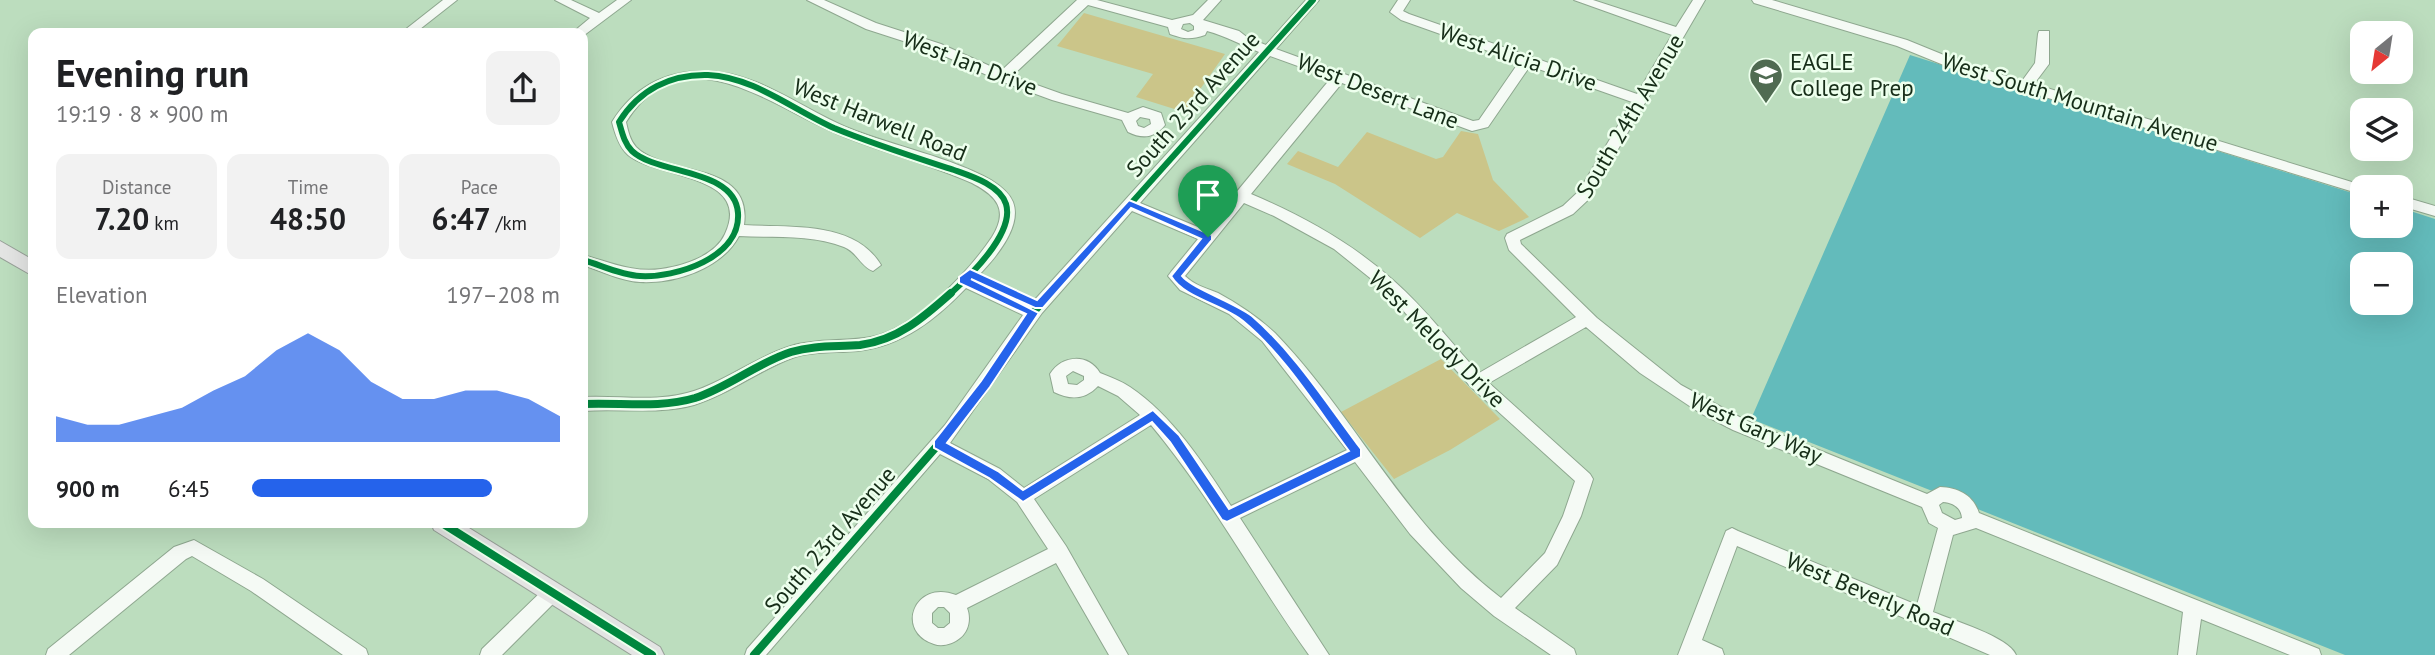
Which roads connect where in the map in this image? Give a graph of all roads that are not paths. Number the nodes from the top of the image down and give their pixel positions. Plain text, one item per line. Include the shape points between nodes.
1 (451, 0) edge
2 (561, 0) edge
3 (625, 0) edge
4 (813, 0) edge
5 (1215, 0) edge
6 (1313, 0) edge
7 (1580, 0) edge
8 (1699, 0) edge
9 (1758, 0) edge
10 (1084, 1) edge
11 (1400, 6) edge
12 (600, 18) junction
13 (1198, 26) junction
14 (414, 28) edge
15 (585, 28) edge
16 (1680, 33) junction
17 (2044, 34) dead end
18 (1268, 50) junction
19 (1527, 60) junction
20 (1340, 76) junction
21 (1003, 77) junction
22 (2025, 86) junction
23 (1640, 100) junction
24 (1130, 118) dead end
25 (2350, 185) edge
26 (1242, 196) junction
27 (1129, 204) junction
28 (2413, 205) edge
29 (2435, 211) edge
30 (734, 230) junction
31 (1208, 237) junction
32 (1512, 238) joint
33 (0, 248) edge
34 (588, 261) edge
35 (873, 265) dead end
36 (28, 266) edge
37 (966, 277) junction
38 (1036, 309) junction
39 (1586, 320) junction
40 (1093, 377) dead end
41 (1477, 382) junction
42 (588, 404) edge
43 (1153, 415) junction
44 (939, 445) junction
45 (1357, 453) junction
46 (1023, 497) junction
47 (1929, 502) junction
48 (1227, 516) junction
49 (1972, 518) junction
50 (1947, 526) junction
51 (450, 528) edge
52 (1060, 552) junction
53 (552, 593) junction
54 (956, 604) dead end
55 (2193, 607) junction
56 (1501, 610) junction
57 (1923, 616) junction
58 (1689, 650) edge
59 (55, 655) edge
60 (359, 655) edge
61 (489, 655) edge
62 (652, 655) edge
63 (754, 655) edge
64 (1119, 655) edge
65 (1320, 655) edge
66 (1567, 655) edge
67 (1715, 655) edge
68 (2007, 655) edge
69 (2187, 655) edge
70 (2312, 655) edge

1 - 14 street
2 - 12 street
3 - 12 street
4 - 21 street, West Ian Drive
5 - 13 street
6 - 18 street, South 23rd Avenue
7 - 16 street
8 - 16 street, South 24th Avenue
9 - 22 street, West South Mountain Avenue
10 - 13 street via 1175,25 1183,20
10 - 21 street
11 - 19 street, West Alicia Drive
12 - 15 street
13 - 18 street, West Desert Lane via 1230,43 1243,41
16 - 23 street, South 24th Avenue
17 - 22 street via 2042,64
18 - 20 street, West Desert Lane
18 - 27 street, South 23rd Avenue
19 - 20 street, West Desert Lane via 1483,124 1472,126
19 - 23 street, West Alicia Drive
20 - 26 street
21 - 24 street, West Ian Drive
22 - 25 street, West South Mountain Avenue
23 - 32 street, South 24th Avenue via 1577,204
26 - 31 street
26 - 41 street, West Melody Drive via 1339,245 1390,286
27 - 31 street
27 - 38 street, South 23rd Avenue
28 - 29 street
30 - 34 street via 724,247 700,264 668,275 638,276
30 - 35 street via 850,243
30 - 37 street, West Harwell Road via 738,214 734,196 715,183 636,154 623,140 619,122 628,105 646,89 677,77 732,78 833,127 973,177 996,190 1007,204 1008,224 996,245
31 - 45 street via 1176,276 1183,285 1245,316 1274,343
32 - 39 street, West Gary Way via 1514,246
33 - 36 main road
37 - 38 street
37 - 42 street via 934,309 906,330 881,341 792,352 702,397 675,403
38 - 44 street, South 23rd Avenue
39 - 41 street
39 - 47 street, West Gary Way via 1656,377 1710,412
40 - 43 street via 1114,385
41 - 56 street, West Melody Drive via 1584,479 1551,559
43 - 46 street
43 - 48 street via 1175,438
44 - 46 street via 994,474
44 - 63 street, South 23rd Avenue
45 - 48 street
45 - 56 street via 1438,555
46 - 52 street
47 - 49 street via 1940,494 1951,495 1966,504
47 - 50 street via 1931,512
48 - 65 street
49 - 50 street via 1960,528
49 - 55 street
50 - 57 street
51 - 53 main road
52 - 54 street
52 - 64 street
53 - 61 street
53 - 62 main road
55 - 69 street
55 - 70 street
56 - 66 street
57 - 58 street, West Beverly Road via 1732,536
57 - 68 street, West Beverly Road
58 - 67 street
59 - 60 street via 188,549 200,548

